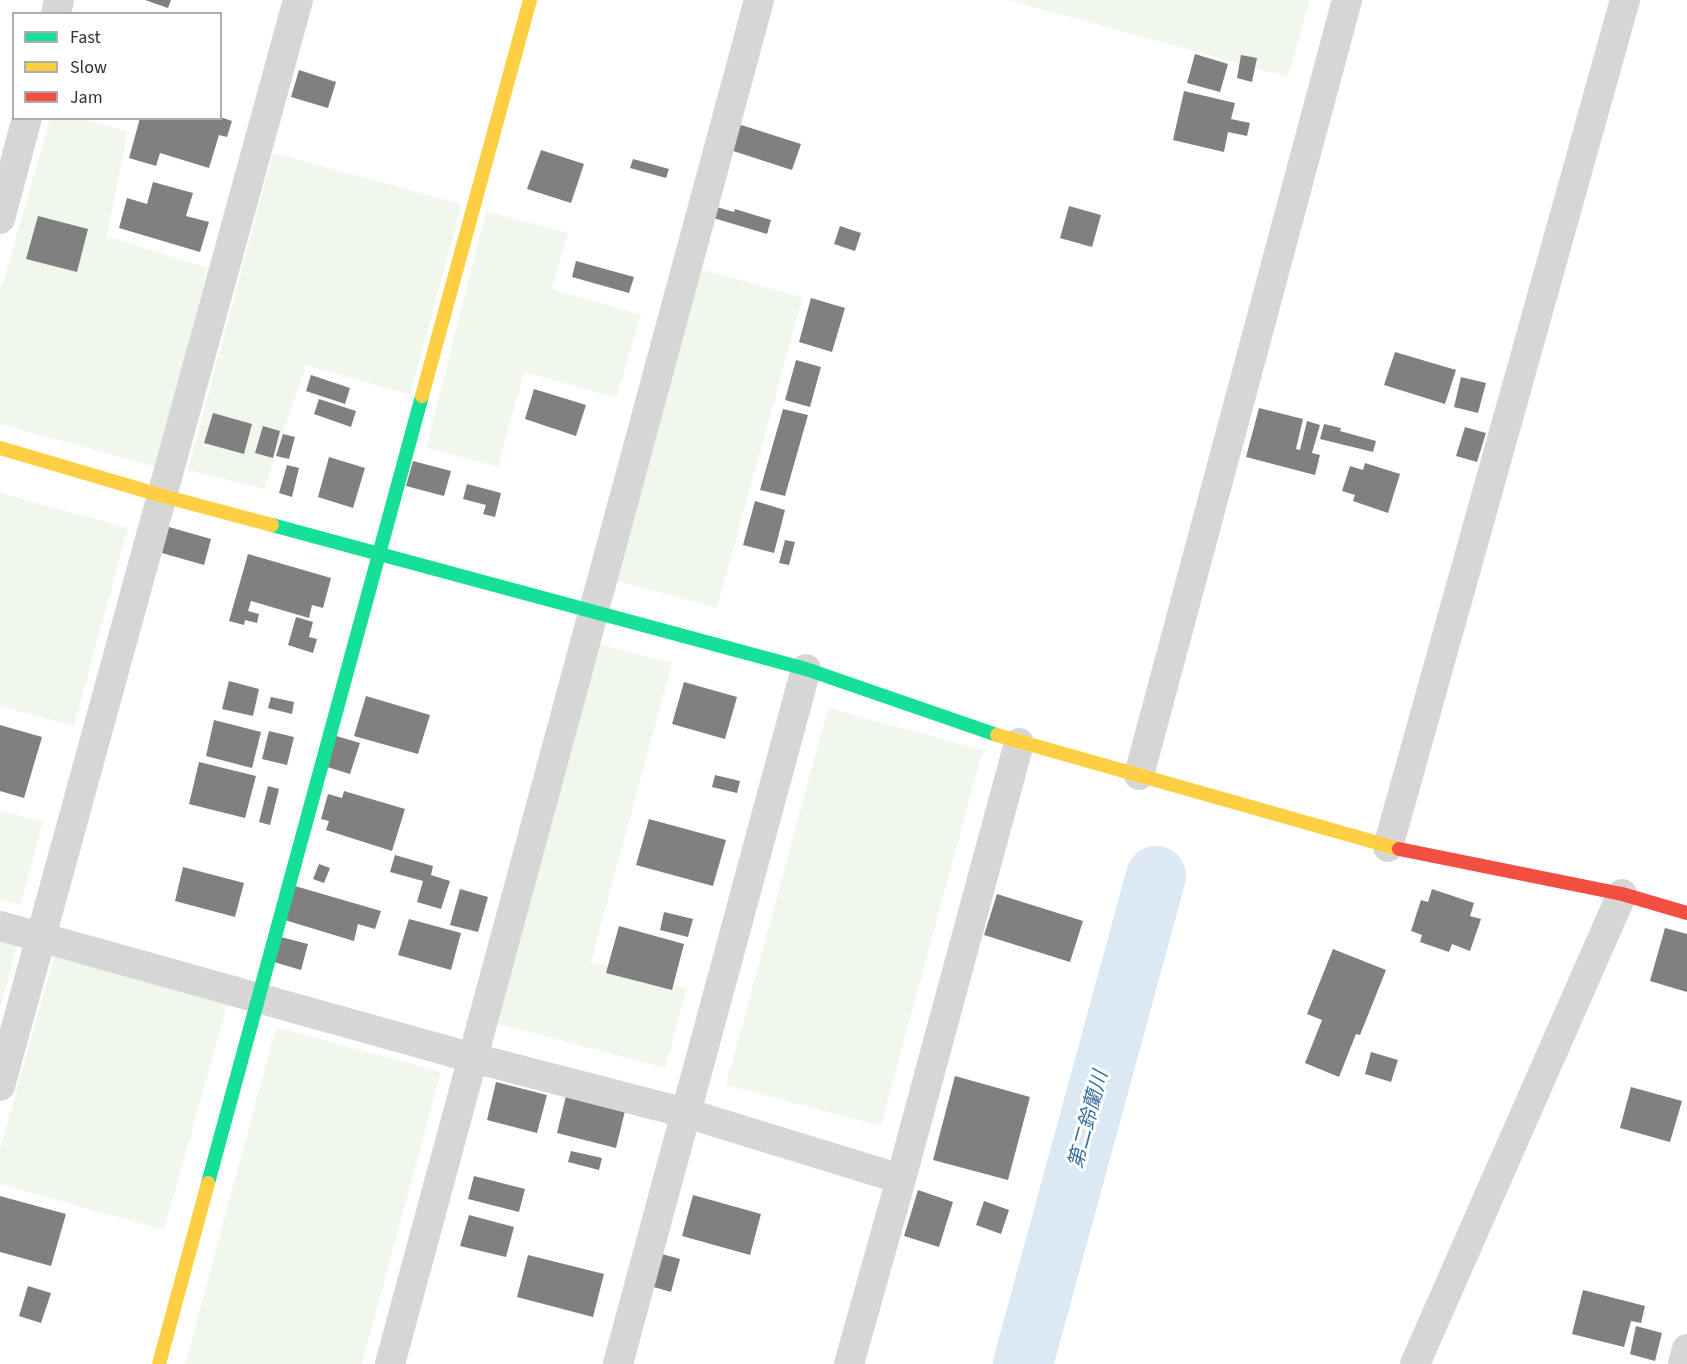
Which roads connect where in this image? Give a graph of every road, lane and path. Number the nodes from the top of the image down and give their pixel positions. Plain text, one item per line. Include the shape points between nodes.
1 (298, 0) edge
2 (530, 0) edge
3 (759, 0) edge
4 (1347, 0) edge
5 (1625, 0) edge
6 (26, 120) edge
7 (0, 219) edge
8 (0, 448) edge
9 (163, 496) junction
10 (380, 553) junction
11 (593, 612) junction
12 (806, 669) junction
13 (1019, 743) junction
14 (1139, 775) junction
15 (1388, 847) junction
16 (1622, 894) junction
17 (1687, 913) edge
18 (0, 926) edge
19 (41, 937) junction
20 (259, 998) junction
21 (473, 1058) junction
22 (0, 1086) edge
23 (686, 1113) junction
24 (902, 1179) junction
25 (1687, 1349) edge
26 (159, 1364) edge
27 (390, 1364) edge
28 (618, 1364) edge
29 (849, 1364) edge
30 (1415, 1364) edge
31 (1683, 1364) edge

1 - 9 street
2 - 10 street
3 - 11 street
4 - 14 street
5 - 15 street
6 - 7 street
8 - 9 street
9 - 10 street
9 - 19 street
10 - 11 street
10 - 20 street
11 - 12 street
11 - 21 street
12 - 13 street
12 - 23 street
13 - 14 street
13 - 24 street
14 - 15 street
15 - 16 street
16 - 17 street
16 - 30 street
18 - 19 street
19 - 20 street
19 - 22 street
20 - 21 street
20 - 26 street
21 - 23 street
21 - 27 street
23 - 24 street
23 - 28 street
24 - 29 street
25 - 31 street

